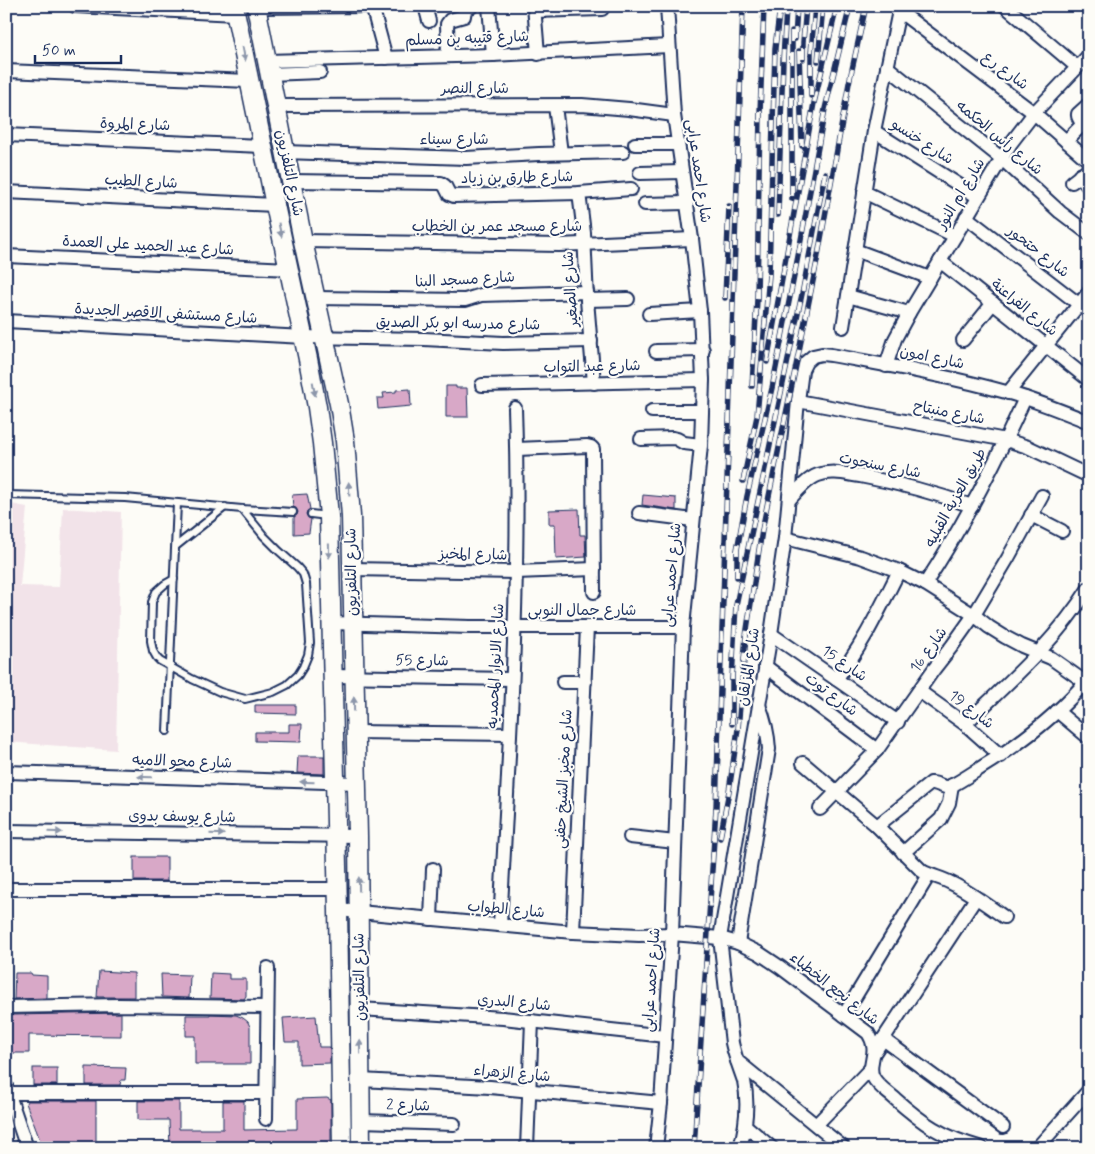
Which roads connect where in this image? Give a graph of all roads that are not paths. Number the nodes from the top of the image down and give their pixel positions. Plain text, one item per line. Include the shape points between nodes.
1 (75, 6) edge
2 (371, 6) edge
3 (425, 6) edge
4 (489, 6) edge
5 (667, 6) edge
6 (1005, 6) edge
7 (256, 7) edge
8 (297, 7) edge
9 (472, 7) edge
10 (602, 8) dead end
11 (534, 9) edge
12 (900, 9) edge
13 (235, 10) edge
14 (429, 21) dead end
15 (669, 46) junction
16 (538, 54) junction
17 (493, 55) junction
18 (1089, 55) edge
19 (448, 56) junction
20 (386, 58) junction
21 (267, 67) junction
22 (887, 67) junction
23 (1077, 67) junction
24 (6, 71) edge
25 (320, 72) dead end
26 (249, 81) junction
27 (1089, 104) edge
28 (275, 106) junction
29 (555, 106) junction
30 (1034, 113) junction
31 (674, 114) junction
32 (874, 131) junction
33 (6, 135) edge
34 (1066, 141) junction
35 (635, 144) dead end
36 (678, 144) junction
37 (263, 146) junction
38 (284, 152) junction
39 (623, 152) dead end
40 (561, 153) junction
41 (1001, 158) junction
42 (1089, 161) edge
43 (682, 172) junction
44 (640, 173) dead end
45 (1080, 175) edge
46 (290, 181) junction
47 (1089, 188) edge
48 (631, 189) dead end
49 (6, 192) edge
50 (864, 192) junction
51 (579, 193) junction
52 (978, 197) junction
53 (686, 203) junction
54 (645, 204) dead end
55 (275, 205) junction
56 (966, 217) junction
57 (1089, 234) edge
58 (955, 236) junction
59 (692, 239) junction
60 (302, 241) junction
61 (585, 244) junction
62 (855, 250) junction
63 (6, 256) edge
64 (940, 261) junction
65 (289, 269) junction
66 (930, 278) junction
67 (1089, 292) edge
68 (587, 296) junction
69 (848, 296) junction
70 (628, 299) dead end
71 (992, 304) junction
72 (317, 306) junction
73 (1084, 308) edge
74 (700, 311) junction
75 (909, 313) junction
76 (649, 314) dead end
77 (299, 315) junction
78 (6, 321) edge
79 (843, 327) dead end
80 (304, 337) junction
81 (324, 337) junction
82 (963, 340) dead end
83 (591, 341) junction
84 (1045, 345) junction
85 (703, 350) junction
86 (656, 351) dead end
87 (886, 366) junction
88 (703, 380) junction
89 (1089, 380) edge
90 (594, 383) junction
91 (482, 386) dead end
92 (1008, 393) junction
93 (1025, 398) junction
94 (798, 401) junction
95 (515, 408) dead end
96 (652, 411) dead end
97 (702, 411) junction
98 (1089, 422) edge
99 (641, 440) dead end
100 (1006, 440) junction
101 (701, 445) junction
102 (517, 450) junction
103 (1089, 476) edge
104 (6, 495) edge
105 (1042, 496) dead end
106 (789, 500) junction
107 (177, 503) junction
108 (972, 506) junction
109 (226, 507) junction
110 (242, 509) junction
111 (293, 512) dead end
112 (639, 513) dead end
113 (320, 515) junction
114 (1031, 515) junction
115 (351, 516) junction
116 (693, 520) junction
117 (1062, 531) dead end
118 (785, 538) junction
119 (176, 546) junction
120 (352, 569) junction
121 (594, 569) junction
122 (899, 571) junction
123 (516, 572) junction
124 (174, 579) junction
125 (925, 584) junction
126 (1089, 588) edge
127 (594, 592) dead end
128 (974, 615) junction
129 (331, 623) junction
130 (352, 624) junction
131 (514, 627) junction
132 (588, 627) junction
133 (683, 627) junction
134 (771, 634) junction
135 (1040, 653) junction
136 (765, 666) junction
137 (170, 667) junction
138 (332, 676) junction
139 (354, 676) junction
140 (512, 679) junction
141 (836, 679) junction
142 (1087, 680) edge
143 (563, 682) dead end
144 (585, 682) junction
145 (919, 691) junction
146 (759, 706) junction
147 (1058, 711) junction
148 (898, 722) junction
149 (965, 724) junction
150 (167, 731) dead end
151 (355, 732) junction
152 (510, 734) junction
153 (1089, 738) edge
154 (877, 750) junction
155 (1001, 756) junction
156 (803, 763) dead end
157 (6, 772) edge
158 (335, 783) junction
159 (356, 783) junction
160 (952, 785) junction
161 (837, 792) junction
162 (820, 809) dead end
163 (876, 826) junction
164 (6, 831) edge
165 (337, 836) junction
166 (358, 836) junction
167 (630, 837) dead end
168 (675, 842) junction
169 (903, 853) junction
170 (433, 869) dead end
171 (929, 875) junction
172 (6, 889) edge
173 (338, 889) junction
174 (976, 898) junction
175 (338, 910) junction
176 (359, 912) junction
177 (1004, 917) dead end
178 (431, 919) junction
179 (500, 926) junction
180 (573, 932) junction
181 (672, 934) junction
182 (720, 938) junction
183 (738, 943) junction
184 (268, 968) dead end
185 (6, 1007) edge
186 (267, 1007) junction
187 (360, 1009) junction
188 (844, 1015) junction
189 (532, 1021) junction
190 (665, 1036) junction
191 (883, 1039) junction
192 (874, 1053) junction
193 (736, 1060) junction
194 (871, 1068) junction
195 (361, 1080) junction
196 (7, 1089) edge
197 (1089, 1090) edge
198 (529, 1091) junction
199 (266, 1093) junction
200 (661, 1104) junction
201 (266, 1119) dead end
202 (361, 1120) junction
203 (454, 1124) dead end
204 (816, 1125) junction
205 (746, 1126) junction
206 (1003, 1127) dead end
207 (26, 1148) edge
208 (342, 1148) edge
209 (361, 1148) edge
210 (527, 1148) edge
211 (656, 1148) edge
212 (740, 1148) edge
213 (772, 1148) edge
214 (844, 1148) edge
215 (982, 1148) edge
216 (1038, 1148) edge

1 - 13 street
2 - 8 street
2 - 20 street
3 - 14 street
4 - 17 street
5 - 15 street, شارع احمد عرابى
6 - 23 street
7 - 8 street
7 - 21 main road, شارع التلفزيون
9 - 19 street via 465,8 464,16 447,24
10 - 11 street
11 - 16 street
12 - 22 street
12 - 30 street, شارع رع
13 -> 26 main road, شارع التلفزيون
15 - 16 street, شارع قتيبه بن مسلم
15 - 31 street, شارع احمد عرابى
16 - 17 street, شارع قتيبه بن مسلم
17 - 19 street, شارع قتيبه بن مسلم
18 - 23 street, شارع ام النور
19 - 20 street, شارع قتيبه بن مسلم
20 - 21 street, شارع قتيبه بن مسلم
21 - 25 street
21 - 28 main road, شارع التلفزيون
22 - 32 street
22 - 41 street, شارع رأس الحكمه
23 - 30 street, شارع ام النور
24 - 26 street
26 - 37 main road, شارع التلفزيون
27 - 34 street via 1078,114 1082,125
28 - 29 street, شارع النصر
28 - 38 main road, شارع التلفزيون
29 - 31 street, شارع النصر via 582,105
29 - 40 street
30 - 34 street, شارع رع
30 - 41 street, شارع ام النور
31 - 36 street, شارع احمد عرابى
32 - 50 street
32 - 52 street, شارع خنسو
33 - 37 street, شارع المروة
34 - 42 street, شارع رع
35 - 36 street
36 - 43 street, شارع احمد عرابى
37 - 55 main road, شارع التلفزيون
38 - 40 street, شارع سيناء via 466,158
38 - 46 main road, شارع التلفزيون
39 - 40 street, شارع سيناء
41 - 52 street, شارع ام النور
41 - 57 street, شارع رأس الحكمه
43 - 44 street
43 - 53 street, شارع احمد عرابى
45 - 47 street
46 - 51 street, شارع طارق بن زياد via 438,182 454,196
46 - 60 main road, شارع التلفزيون
48 - 51 street, شارع طارق بن زياد
49 - 55 street, شارع الطيب
50 - 58 street
50 - 62 street
51 - 61 street, شارع الصغير
52 - 56 street, شارع ام النور
53 - 54 street
53 - 59 street, شارع احمد عرابى
55 -> 65 main road, شارع التلفزيون
56 - 58 street, شارع ام النور
56 - 73 street, شارع حتحور
58 - 64 street, شارع ام النور
59 - 61 street, شارع مسجد عمر بن الخطاب
59 - 74 street, شارع احمد عرابى
60 - 61 street, شارع مسجد عمر بن الخطاب
60 - 72 main road, شارع التلفزيون
61 - 68 street, شارع الصغير
62 - 66 street
62 - 69 street
63 - 65 street, شارع عبد الحميد على العمدة
64 - 66 street, شارع ام النور
64 - 71 street, شارع الفراعنة
65 - 77 main road, شارع التلفزيون
66 - 75 street, شارع ام النور
67 - 73 street
68 - 70 street, شارع مسجد البنا
68 - 72 street, شارع مسجد البنا via 481,295 465,300
68 - 83 street, شارع الصغير
69 - 75 street
69 - 79 street
71 - 82 street
71 - 84 street, شارع الفراعنة
72 - 77 main road
72 - 81 main road, شارع التلفزيون
73 - 84 street
74 - 76 street
74 - 85 street, شارع احمد عرابى
75 - 87 street, شارع ام النور
77 - 80 main road, شارع التلفزيون
78 - 80 street, شارع مستشفى الاقصر الجديدة
80 - 81 street, شارع مستشفى الاقصر الجديدة
80 -> 113 main road, شارع التلفزيون via 326,479
81 - 83 street, شارع مدرسه ابو بكر الصديق via 503,343
115 -> 81 main road, شارع التلفزيون via 343,432
83 - 90 street, شارع الصغير
84 - 89 street, شارع الفراعنة
84 - 92 street
85 - 86 street
85 - 88 street, شارع احمد عرابى
87 - 92 street, شارع امون
87 - 94 street, شارع امون via 831,355 813,356 802,370
88 - 90 street, شارع عبد التواب
88 - 97 street, شارع احمد عرابى
90 - 91 street, شارع عبد التواب
92 - 93 street, شارع امون
93 - 98 street, شارع امون
93 - 100 street, طريق العزبة القبليه
94 - 100 street, شارع منبتاح
94 - 106 street, شارع المزلقان
95 - 102 street, شارع الانوار المحمديه
96 - 97 street
97 - 101 street, شارع احمد عرابى
99 - 101 street via 673,438
100 - 103 street, شارع منبتاح
100 - 108 street, طريق العزبة القبليه
101 - 116 street, شارع احمد عرابى
102 - 121 street via 587,446 593,449
102 - 123 street, شارع الانوار المحمديه
104 - 107 lane via 125,498
105 - 114 street, شارع 16
106 - 108 street, شارع سنحوت via 816,475 830,472 909,486
106 - 118 street, شارع المزلقان
107 - 109 lane
107 - 119 lane
108 - 125 street, طريق العزبة القبليه
109 - 110 lane
109 - 119 lane
110 - 111 lane
110 - 137 lane via 302,574 306,584 308,656 298,675 287,685 245,699 220,692
112 - 116 street
113 - 115 main road
113 -> 129 main road, شارع التلفزيون
114 - 117 street
114 - 128 street, شارع 16
115 - 120 main road, شارع التلفزيون
116 - 133 street, شارع احمد عرابى
118 - 122 street via 861,557
118 - 134 street, شارع المزلقان
119 - 124 lane
120 - 123 street, شارع المخبز
120 - 130 main road, شارع التلفزيون
121 - 123 street, شارع المخبز
121 - 127 street
122 - 125 street
122 - 141 street via 866,636
123 - 131 street, شارع الانوار المحمديه
124 - 137 lane
124 - 137 lane via 156,592 152,602 153,651
125 - 128 street
126 - 135 street
128 - 135 street via 1005,638
128 - 145 street, شارع 16
129 - 130 street, شارع جمال النوبى
129 - 138 main road, شارع التلفزيون
130 - 131 street, شارع جمال النوبى
130 - 139 main road, شارع التلفزيون
131 - 132 street, شارع جمال النوبى
131 - 140 street, شارع الانوار المحمديه
132 - 133 street, شارع جمال النوبى
132 - 144 street, شارع مخبز الشيخ حفنى
133 - 168 street, شارع احمد عرابى
134 - 136 street, شارع المزلقان
134 - 141 street, شارع 15
135 - 142 street
135 - 149 street
136 - 146 street, شارع المزلقان
136 - 154 street, شارع توت
137 - 150 lane
138 - 139 street, شارع 55
138 - 158 main road, شارع التلفزيون
139 - 140 street, شارع 55
151 -> 139 main road, شارع التلفزيون
140 - 152 street, شارع الانوار المحمديه
141 - 148 street, شارع 15
142 - 147 street
143 - 144 street
144 - 180 street, شارع مخبز الشيخ حفنى
145 - 148 street, شارع 16
145 - 149 street, شارع 19
146 - 182 street, شارع المزلقان
146 - 183 street via 765,719 769,749
147 - 153 street
147 - 155 street
148 - 154 street, شارع 16
149 - 155 street, شارع 19
151 - 152 street
151 - 159 main road, شارع التلفزيون
152 - 179 street, شارع الانوار المحمديه
154 - 161 street, شارع 16
155 - 160 street
156 - 161 street
158 -> 157 street, شارع محو الاميه
158 - 159 street, شارع محو الاميه
158 - 165 main road, شارع التلفزيون
159 - 166 main road, شارع التلفزيون
160 - 163 street via 946,787 930,783
160 - 169 street via 949,803 941,819
161 - 162 street, شارع 16
161 - 163 street
163 - 169 street
164 -> 165 street, شارع يوسف بدوى
165 - 166 street, شارع يوسف بدوى
165 - 173 main road, شارع التلفزيون
176 -> 166 main road, شارع التلفزيون
167 - 168 street
168 - 181 street, شارع احمد عرابى
169 - 171 street
170 - 178 street
171 - 174 street via 942,878
171 - 188 street
172 - 173 street
173 - 175 main road, شارع التلفزيون
174 - 177 street
174 - 191 street
175 - 176 street, شارع الطواب
175 - 208 main road, شارع التلفزيون
176 - 178 street, شارع الطواب
176 - 187 main road, شارع التلفزيون
178 - 179 street, شارع الطواب
179 - 180 street, شارع الطواب
180 - 181 street, شارع الطواب
181 - 182 street, شارع نجع الخطباء
181 - 190 street, شارع احمد عرابى
182 - 183 street, شارع نجع الخطباء
182 - 193 street, شارع المزلقان
183 - 188 street, شارع نجع الخطباء via 780,967
184 - 186 street
185 - 186 street
186 - 199 street
187 - 189 street, شارع البدري
195 -> 187 main road, شارع التلفزيون
188 - 192 street, شارع نجع الخطباء via 868,1033
189 - 190 street, شارع البدري
189 - 198 street
190 - 200 street, شارع احمد عرابى
191 - 192 street
191 - 206 street
192 - 194 street
193 - 204 street
193 - 205 street, شارع المزلقان via 744,1081
194 - 204 street
194 - 215 street via 877,1083 926,1124 946,1136
195 - 198 street, شارع الزهراء
195 - 202 main road, شارع التلفزيون
196 - 199 street
196 - 207 street
197 - 216 street
198 - 200 street, شارع الزهراء
198 - 210 street
199 - 201 street
200 - 211 street, شارع احمد عرابى
202 - 203 street, شارع 2
202 - 209 main road, شارع التلفزيون
204 - 214 street
205 - 212 street, شارع المزلقان
205 - 213 street

